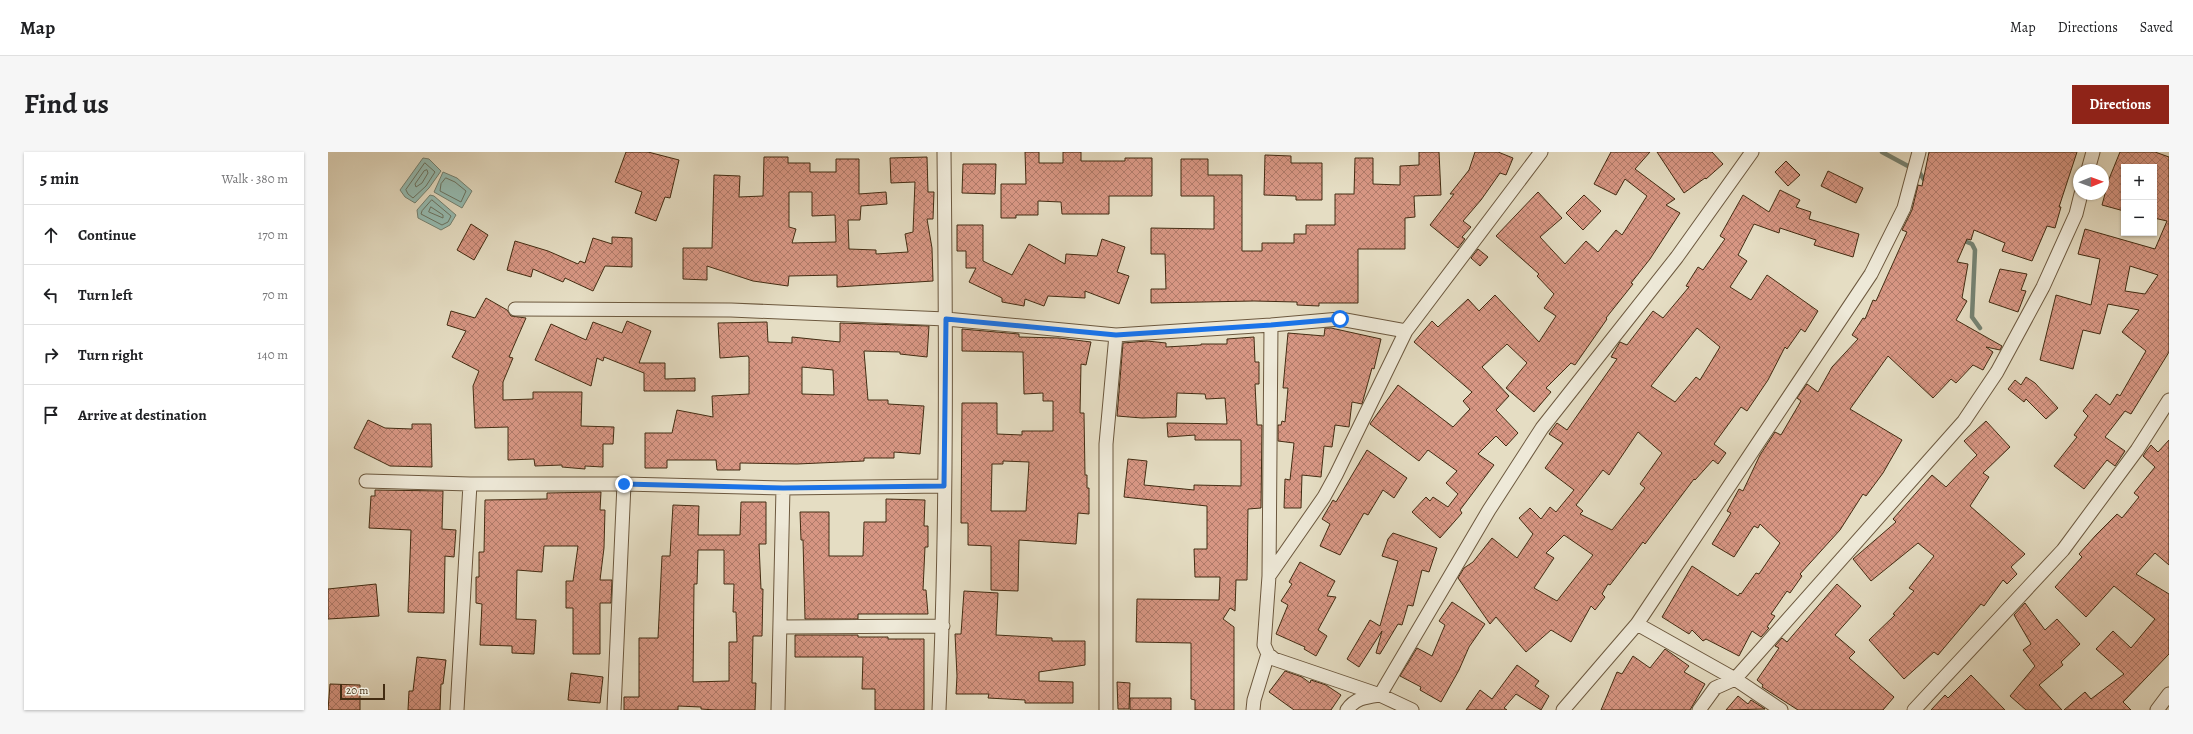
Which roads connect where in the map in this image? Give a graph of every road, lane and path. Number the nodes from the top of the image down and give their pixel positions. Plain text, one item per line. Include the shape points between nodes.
1 (944, 152) edge
2 (1540, 152) edge
3 (1752, 152) edge
4 (1919, 152) edge
5 (2093, 152) edge
6 (2090, 164) edge
7 (2080, 200) edge
8 (514, 309) dead end
9 (946, 319) junction
10 (1271, 325) junction
11 (1406, 331) junction
12 (1116, 335) junction
13 (2169, 400) edge
14 (366, 481) dead end
15 (470, 484) junction
16 (624, 484) junction
17 (944, 486) junction
18 (783, 488) junction
19 (1269, 576) junction
20 (1637, 624) junction
21 (943, 626) junction
22 (781, 627) junction
23 (1268, 654) junction
24 (1735, 679) junction
25 (1362, 694) junction
26 (2169, 694) edge
27 (1380, 695) junction
28 (457, 710) edge
29 (614, 710) edge
30 (778, 710) edge
31 (939, 710) edge
32 (1106, 710) edge
33 (1253, 710) edge
34 (1347, 710) edge
35 (1412, 710) edge
36 (1563, 710) edge
37 (1699, 710) edge
38 (1781, 710) edge
39 (1914, 710) edge
40 (2157, 710) edge

1 - 9 street
2 - 11 street
3 - 27 street via 1677,257 1542,428 1489,510
4 - 20 street via 1904,208 1871,274
5 - 6 street
7 - 24 street via 2043,287 1998,372 1964,421
8 - 9 street via 731,310
9 - 12 street
9 - 17 street
10 - 11 street via 1340,319
10 - 12 street
10 - 19 street
11 - 19 street via 1324,497
12 - 32 street via 1106,444
13 - 39 street via 2137,450 2062,550
14 - 15 street
15 - 16 street
15 - 28 street
16 - 18 street
16 - 29 street
17 - 18 street
17 - 21 street
18 - 22 street
19 - 23 street via 1264,645
20 - 24 street
20 - 36 street
21 - 22 street
21 - 31 street
22 - 30 street
23 - 25 street via 1274,659
23 - 33 street
24 - 37 street via 1715,688
24 - 38 street
25 - 27 street
25 - 34 street
26 - 40 street
27 - 35 street

